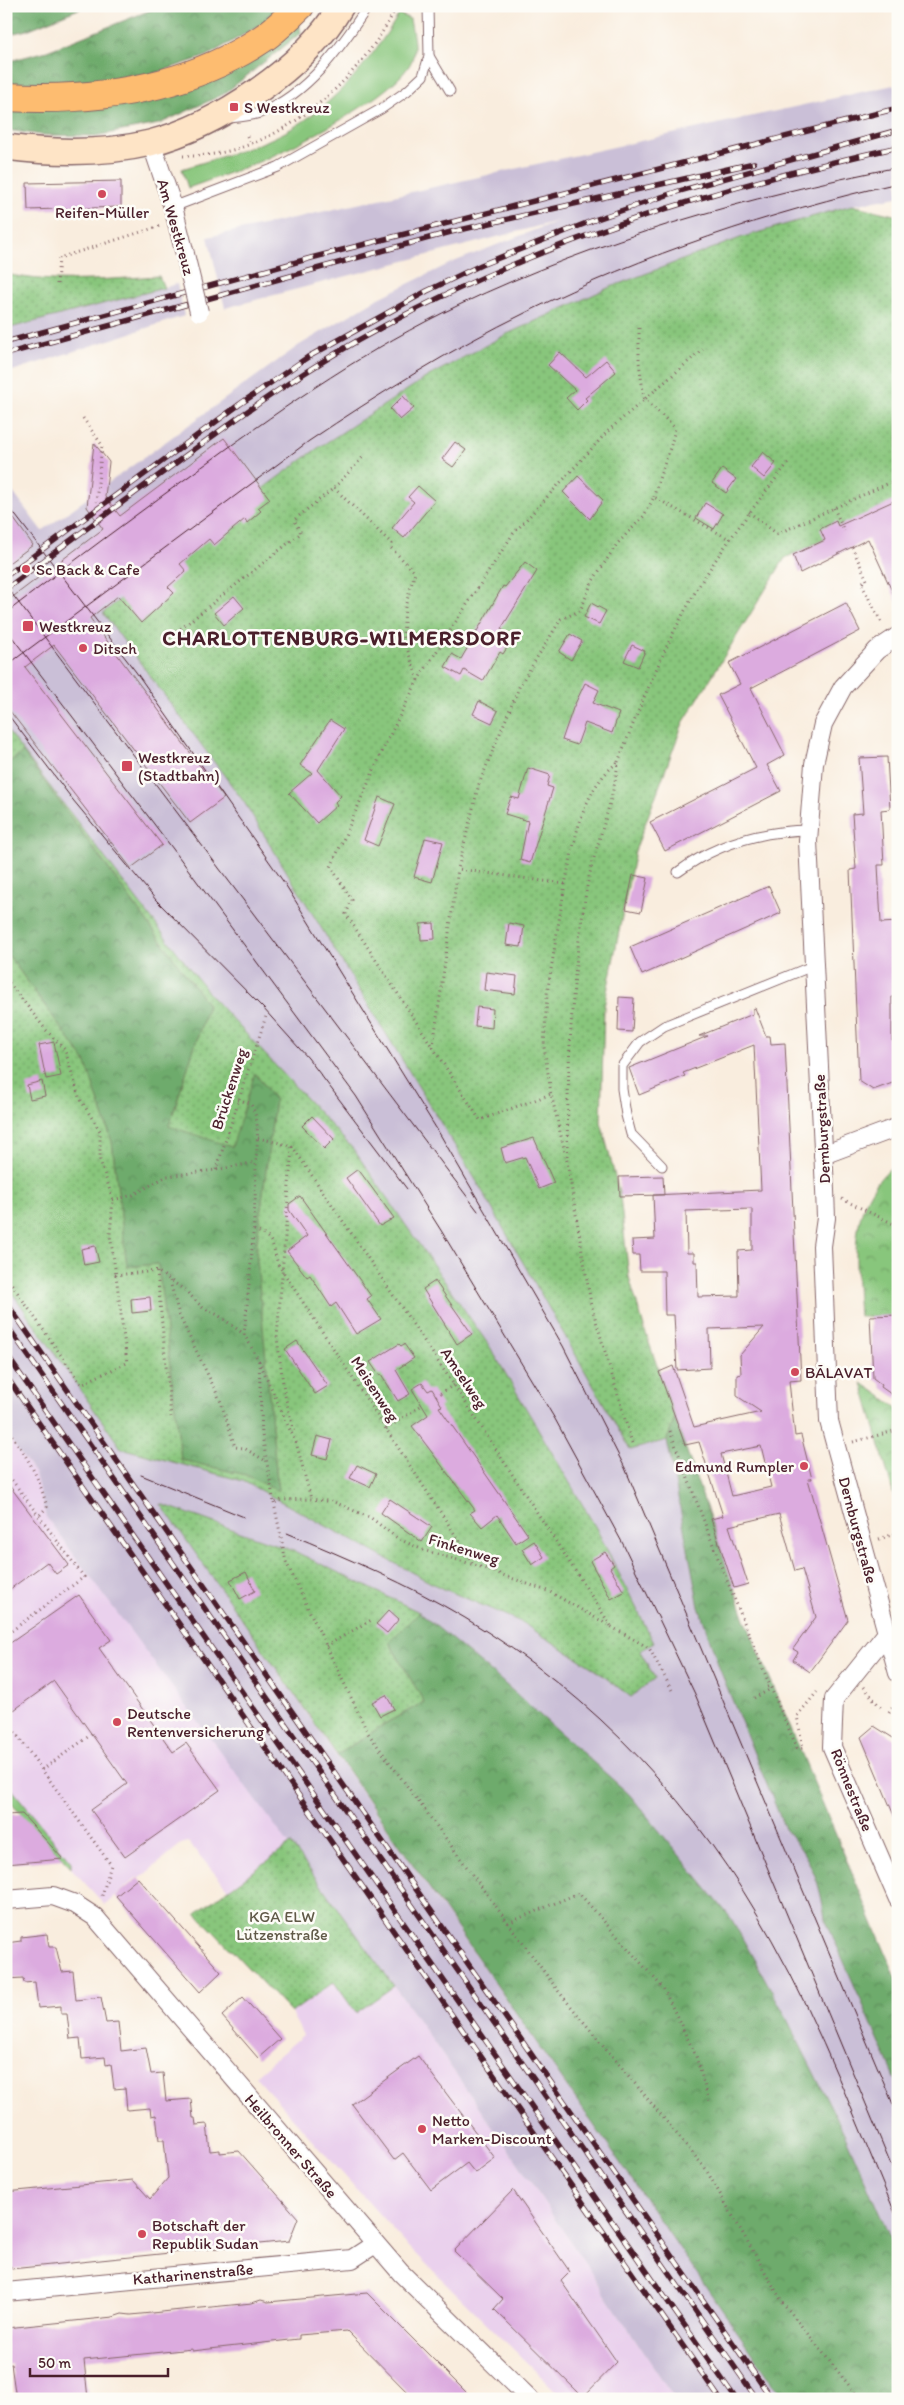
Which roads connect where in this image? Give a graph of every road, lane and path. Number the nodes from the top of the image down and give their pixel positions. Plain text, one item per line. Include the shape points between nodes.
1 (300, 6) edge
2 (341, 6) edge
3 (368, 6) edge
4 (428, 6) edge
5 (430, 56) junction
6 (450, 91) dead end
7 (6, 97) edge
8 (200, 124) junction
9 (247, 136) dead end
10 (151, 142) junction
11 (250, 145) dead end
12 (6, 147) edge
13 (183, 156) dead end
14 (206, 156) dead end
15 (173, 208) junction
16 (165, 224) dead end
17 (57, 284) dead end
18 (200, 312) dead end
19 (639, 328) dead end
20 (703, 349) dead end
21 (644, 398) junction
22 (83, 418) dead end
23 (365, 455) dead end
24 (789, 462) dead end
25 (898, 479) edge
26 (334, 488) junction
27 (654, 497) junction
28 (96, 502) dead end
29 (834, 508) junction
30 (749, 512) junction
31 (844, 531) dead end
32 (729, 540) junction
33 (852, 547) dead end
34 (882, 624) dead end
35 (898, 636) edge
36 (169, 638) dead end
37 (418, 680) junction
38 (618, 762) junction
39 (809, 830) junction
40 (458, 869) junction
41 (678, 872) dead end
42 (564, 884) junction
43 (815, 965) junction
44 (6, 979) edge
45 (266, 1016) dead end
46 (433, 1048) junction
47 (551, 1094) junction
48 (238, 1100) junction
49 (898, 1127) edge
50 (258, 1138) junction
51 (292, 1146) junction
52 (823, 1155) junction
53 (567, 1161) junction
54 (256, 1162) junction
55 (662, 1166) dead end
56 (216, 1170) junction
57 (825, 1190) junction
58 (113, 1200) junction
59 (898, 1226) edge
60 (254, 1230) junction
61 (282, 1270) junction
62 (157, 1271) junction
63 (6, 1276) edge
64 (116, 1276) junction
65 (170, 1280) junction
66 (244, 1334) junction
67 (259, 1361) junction
68 (454, 1385) junction
69 (436, 1396) dead end
70 (422, 1405) dead end
71 (171, 1417) dead end
72 (6, 1427) edge
73 (386, 1429) junction
74 (898, 1430) edge
75 (670, 1431) dead end
76 (296, 1442) junction
77 (632, 1443) dead end
78 (835, 1446) junction
79 (267, 1462) junction
80 (6, 1472) edge
81 (311, 1499) junction
82 (274, 1503) junction
83 (38, 1516) junction
84 (475, 1565) junction
85 (373, 1619) dead end
86 (611, 1626) junction
87 (6, 1635) edge
88 (888, 1639) junction
89 (326, 1646) junction
90 (898, 1673) edge
91 (769, 1687) junction
92 (674, 1692) dead end
93 (754, 1698) dead end
94 (898, 1699) edge
95 (888, 1713) dead end
96 (797, 1716) dead end
97 (6, 1720) edge
98 (92, 1734) dead end
99 (42, 1770) junction
100 (898, 1899) edge
101 (6, 1900) edge
102 (99, 1906) dead end
103 (508, 1923) junction
104 (709, 2101) dead end
105 (375, 2244) junction
106 (6, 2292) edge
107 (530, 2399) edge
108 (860, 2399) edge

1 - 7 highway via 264,38 231,57 182,77 118,93
2 - 8 main road via 316,40 289,66 234,107
3 - 8 lane via 321,69 283,102 258,113
4 - 5 lane
5 - 6 lane
5 - 15 lane via 423,76 374,113 278,167
8 - 10 main road
9 - 11 path
10 - 12 main road via 66,152
10 - 15 street, Am Westkreuz
13 - 14 path
15 - 18 street, Am Westkreuz, bridge
16 - 17 path via 59,258
19 - 21 path
20 - 21 path
21 - 27 path via 675,428
21 - 37 path via 609,430 513,534
22 - 28 path via 102,445
23 - 26 path
24 - 30 path
25 - 29 path
26 - 36 path via 294,520 301,533
26 - 37 path via 392,544 392,548 415,572 405,606 403,638
27 - 32 path
27 - 40 path via 644,516 617,544 597,574 580,611 561,619 520,685 479,784
29 - 30 path via 777,534
29 - 31 path
30 - 32 path
32 - 38 path via 693,596 646,690
33 - 34 path via 867,580 861,583
35 - 39 street, Dernburgstraße via 877,650 843,687 823,724 814,764
37 - 46 path via 330,868 352,900 346,914
38 - 42 path via 605,771 588,796
38 - 53 path via 587,888 572,991
39 - 41 lane via 751,837 698,858
39 - 43 street, Dernburgstraße
40 - 42 path
40 - 46 path
42 - 47 path via 547,994 544,1047
43 - 52 street, Dernburgstraße
43 - 55 lane via 664,1026 640,1042 622,1066 626,1115 631,1134
44 - 58 path via 66,1050 79,1097 100,1131 100,1160
45 - 48 path, Brückenweg
46 - 47 path via 480,1120
47 - 53 path
48 - 50 path via 250,1103 254,1109
48 - 56 path, Brückenweg
49 - 52 street
50 - 51 path
50 - 54 path
51 - 61 path
51 - 68 path, Amselweg
52 - 57 street, Dernburgstraße
53 - 77 path via 591,1304
54 - 56 path
54 - 60 path
56 - 58 path via 168,1176 132,1195
57 - 59 path
57 - 78 street, Dernburgstraße via 822,1246 829,1420
58 - 64 path via 110,1235
60 - 61 path, Meisenweg via 267,1235
60 - 66 path
61 - 73 path, Meisenweg
61 - 76 path via 277,1338 284,1391
62 - 64 path
62 - 65 path
62 - 71 path
63 - 64 path via 81,1384 127,1363
65 - 66 path via 203,1308
65 - 79 path via 179,1315 221,1402 235,1447 244,1448
66 - 67 path
67 - 76 path
67 - 79 path via 262,1435
68 - 69 path
68 - 86 path, Amselweg
70 - 73 path
72 - 83 path via 34,1468 42,1489 47,1507
73 - 84 path, Meisenweg
74 - 78 path
75 - 91 path
76 - 81 path
78 - 88 street, Dernburgstraße
79 - 82 path
80 - 83 path
81 - 82 path, Finkenweg
81 - 84 path, Finkenweg via 334,1502 371,1518 397,1538 422,1550
82 - 89 path, bridge via 286,1562
83 - 87 path via 84,1577
84 - 86 path, Finkenweg via 536,1585
85 - 89 path
86 - 92 path, Finkenweg via 649,1648
88 - 90 street, Dernburgstraße
88 - 100 street, Rönnestraße via 834,1700 832,1747
89 - 103 path via 368,1733
91 - 93 path
91 - 96 path via 797,1748 803,1748
94 - 95 path
97 - 99 path
98 - 99 path
99 - 102 path via 111,1865
101 - 105 street, Heilbronner Straße via 53,1896 75,1904 94,1917
103 - 104 path via 579,1893 663,1988 696,2056
103 - 108 path via 559,1992 705,2168 783,2303
105 - 106 street, Katharinenstraße via 352,2259
105 - 107 street, Heilbronner Straße

